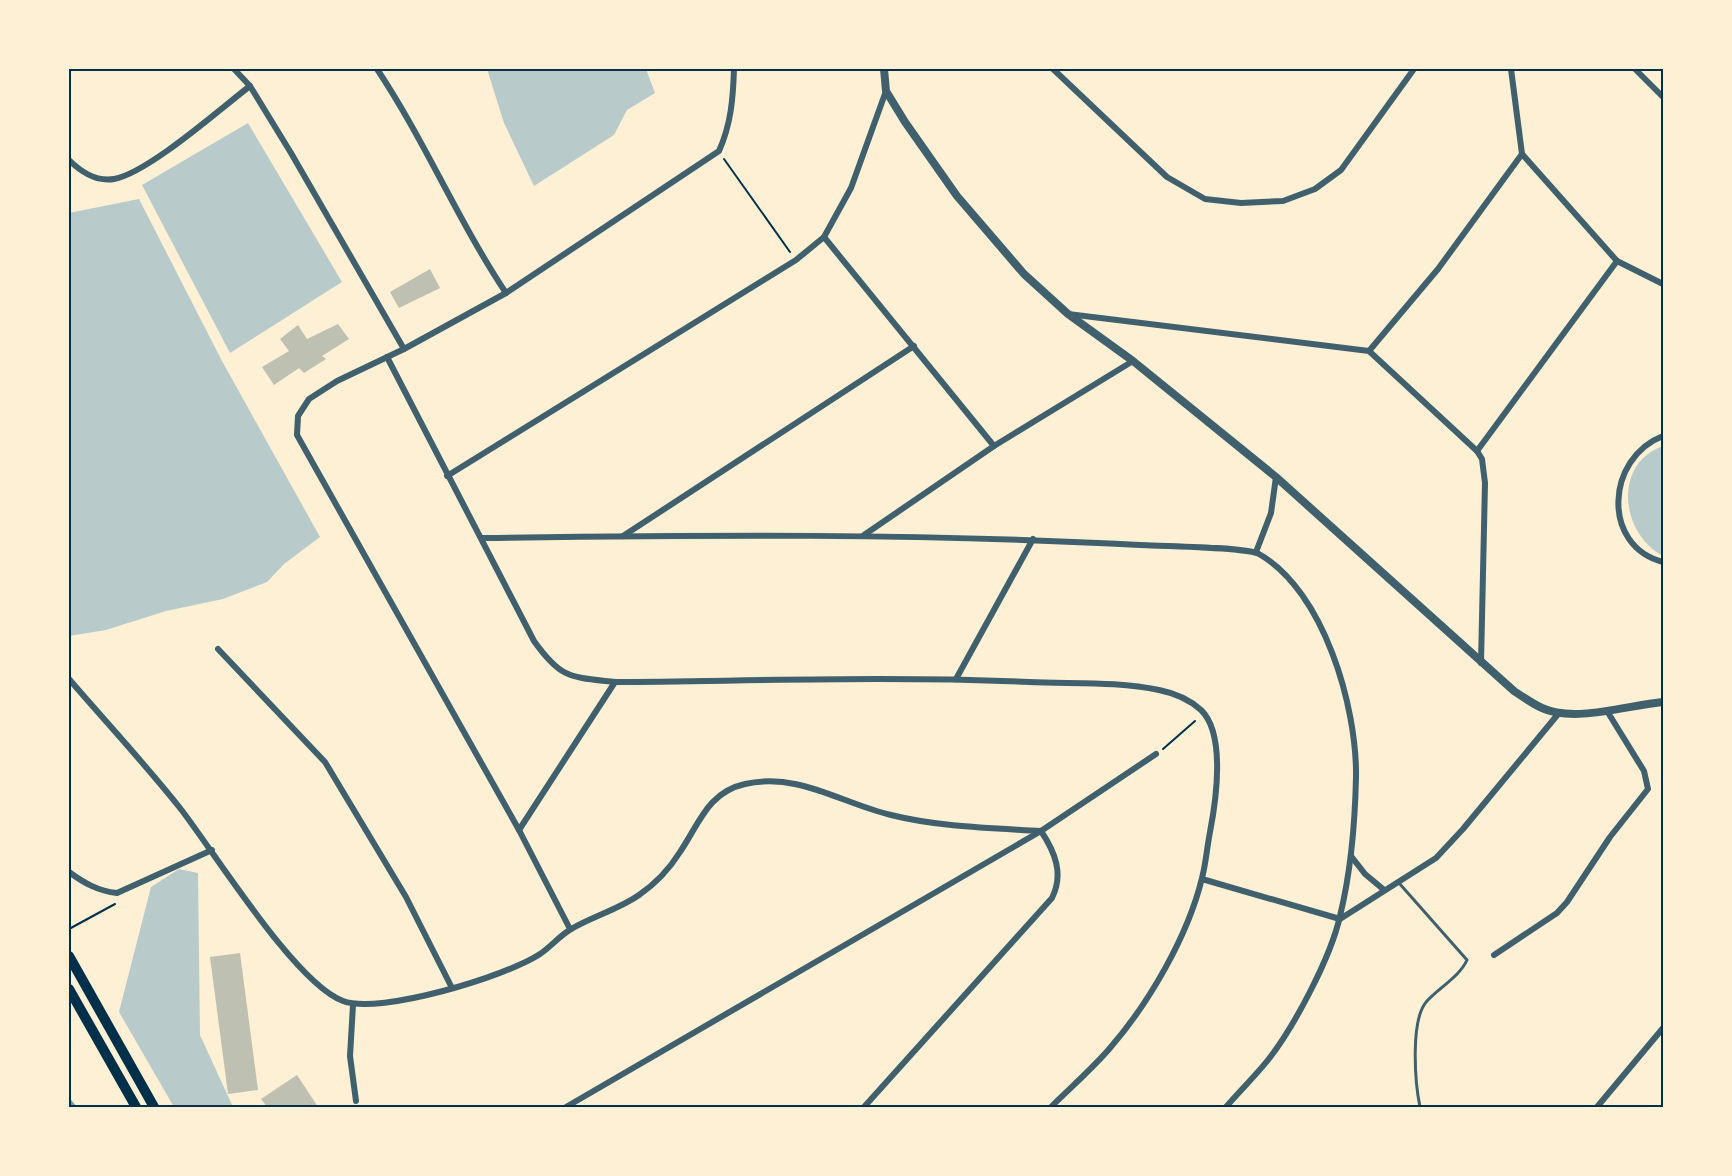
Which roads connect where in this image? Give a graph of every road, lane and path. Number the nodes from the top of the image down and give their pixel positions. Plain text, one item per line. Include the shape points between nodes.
1 (234, 69) edge
2 (377, 69) edge
3 (734, 69) edge
4 (884, 69) edge
5 (1053, 69) edge
6 (1414, 69) edge
7 (1511, 69) edge
8 (1635, 69) edge
9 (250, 86) junction
10 (886, 91) junction
11 (1663, 97) edge
12 (719, 151) junction
13 (1522, 154) junction
14 (69, 160) edge
15 (824, 237) junction
16 (796, 260) junction
17 (1617, 261) junction
18 (1663, 284) edge
19 (506, 293) junction
20 (1068, 314) junction
21 (914, 346) junction
22 (404, 349) junction
23 (1369, 351) junction
24 (387, 357) junction
25 (1133, 361) junction
26 (1663, 436) edge
27 (993, 446) junction
28 (1477, 451) junction
29 (447, 476) junction
30 (1276, 477) junction
31 (864, 535) junction
32 (622, 537) junction
33 (482, 538) junction
34 (1033, 539) junction
35 (1256, 552) junction
36 (1663, 562) edge
37 (218, 648) dead end
38 (1481, 664) junction
39 (69, 679) edge
40 (956, 679) junction
41 (615, 682) junction
42 (1663, 702) edge
43 (1607, 711) junction
44 (1205, 713) junction
45 (1559, 713) junction
46 (1156, 754) joint
47 (519, 830) junction
48 (1041, 831) junction
49 (212, 850) junction
50 (1351, 856) junction
51 (69, 872) edge
52 (1202, 879) junction
53 (1398, 882) junction
54 (1383, 889) junction
55 (115, 905) dead end
56 (1340, 919) junction
57 (69, 929) edge
58 (570, 929) junction
59 (1494, 955) dead end
60 (69, 956) edge
61 (452, 988) junction
62 (69, 989) edge
63 (352, 1005) junction
64 (1663, 1028) edge
65 (356, 1101) dead end
66 (136, 1107) edge
67 (154, 1107) edge
68 (566, 1107) edge
69 (864, 1107) edge
70 (1051, 1107) edge
71 (1226, 1107) edge
72 (1420, 1107) edge
73 (1597, 1107) edge

1 - 9 street
2 - 19 street via 406,112
3 - 12 street via 733,107
4 - 10 street
5 - 6 street via 1167,177 1205,199 1240,203 1283,201 1315,189 1341,170
7 - 13 street
8 - 11 street
9 - 14 street via 126,176 111,180 93,177
9 - 22 street
10 - 15 street via 851,188
10 - 20 street via 957,196 1024,274
12 - 16 path
12 - 19 street
13 - 17 street
13 - 23 street via 1438,269
15 - 16 street
15 - 21 street
16 - 29 street
17 - 18 street
17 - 28 street
19 - 22 street
20 - 23 street
20 - 25 street
21 - 27 street
21 - 32 street
22 - 24 street
23 - 28 street
24 - 29 street
24 - 47 street via 309,399 298,416 297,435
25 - 27 street
25 - 30 street
26 - 36 street via 1642,446 1630,460 1620,481 1619,503 1622,526 1633,545
27 - 31 street
28 - 38 street via 1485,483
29 - 33 street
30 - 35 street via 1272,513
30 - 38 street
31 - 32 street
31 - 34 street
32 - 33 street
33 - 41 street via 534,640 554,668 584,679
34 - 35 street
34 - 40 street
35 - 50 street via 1294,585 1331,650 1354,739
37 - 61 street via 325,762 406,897
38 - 45 street via 1514,691 1543,709
39 - 49 street
40 - 41 street
40 - 44 street via 1159,690 1179,696
41 - 47 street
42 - 43 street
43 - 45 street
43 - 59 street via 1644,771 1648,789 1610,837 1568,902
44 - 46 path
44 - 52 street via 1217,756
45 - 53 street via 1436,858
46 - 48 street
47 - 58 street
48 - 58 street via 922,822 888,815 796,783 747,783 708,805 664,873 638,896
48 - 68 street
48 - 69 street via 1058,866 1053,898
49 - 51 street via 117,893 84,883
49 - 63 street via 284,951 324,990
50 - 54 street
50 - 56 street
52 - 56 street
52 - 70 street via 1178,943 1148,994 1111,1047
53 - 54 street
53 - 72 lane via 1466,962 1429,999 1419,1015 1416,1076
54 - 56 street
55 - 57 path
56 - 71 street via 1301,1006 1269,1058
58 - 61 street via 539,955
60 - 67 highway
61 - 63 street via 389,1003
62 - 66 highway
63 - 65 street via 350,1056
64 - 73 street

